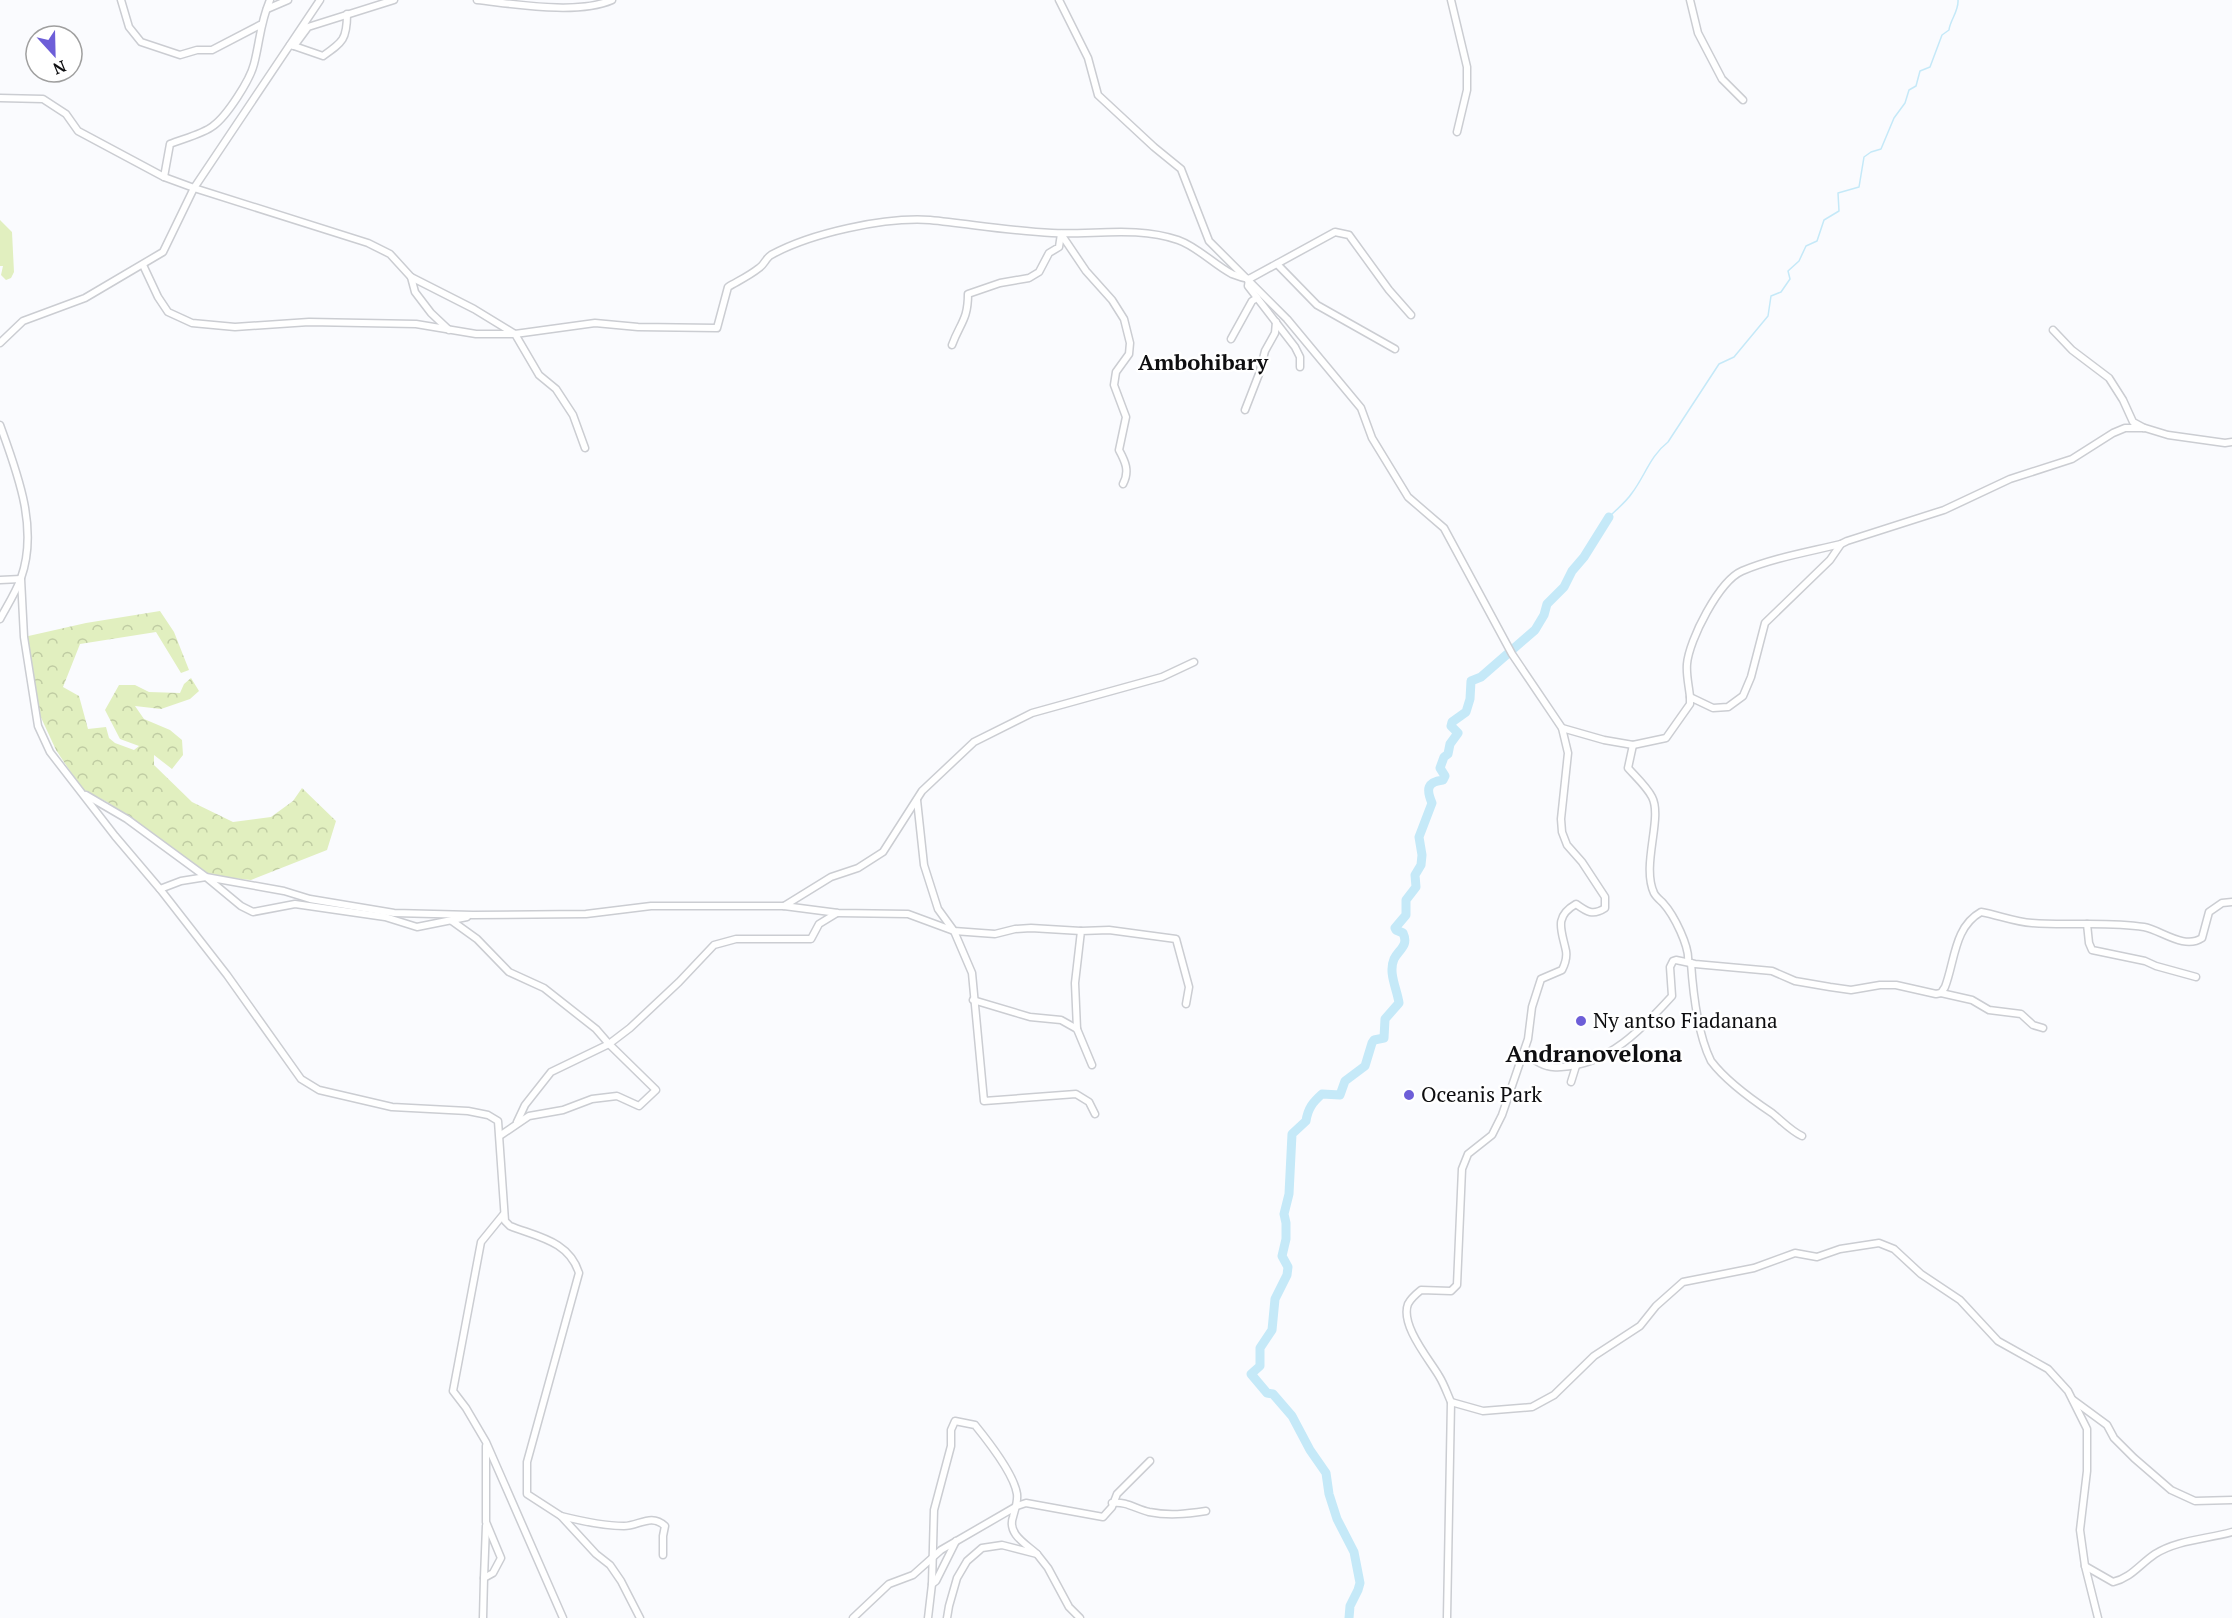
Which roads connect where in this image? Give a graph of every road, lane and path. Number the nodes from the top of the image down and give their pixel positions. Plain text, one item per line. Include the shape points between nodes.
1 (121, 0) edge
2 (270, 0) edge
3 (288, 0) edge
4 (320, 0) edge
5 (394, 0) edge
6 (477, 0) edge
7 (612, 0) edge
8 (1059, 0) edge
9 (1451, 0) edge
10 (1690, 0) edge
11 (266, 9) junction
12 (346, 14) junction
13 (260, 25) junction
14 (292, 45) junction
15 (0, 99) edge
16 (1743, 100) dead end
17 (1457, 132) dead end
18 (164, 177) junction
19 (194, 188) junction
20 (1061, 234) junction
21 (1278, 264) junction
22 (142, 265) junction
23 (411, 277) junction
24 (1249, 279) junction
25 (1257, 298) junction
26 (1410, 315) dead end
27 (1276, 321) junction
28 (2053, 330) dead end
29 (450, 331) junction
30 (515, 334) junction
31 (1231, 339) dead end
32 (0, 343) edge
33 (952, 345) dead end
34 (1395, 349) dead end
35 (1300, 367) dead end
36 (1245, 410) dead end
37 (0, 424) edge
38 (2145, 428) junction
39 (2232, 442) edge
40 (585, 448) dead end
41 (1123, 484) dead end
42 (1841, 544) junction
43 (0, 578) edge
44 (21, 579) junction
45 (0, 619) edge
46 (1194, 662) dead end
47 (1690, 697) junction
48 (1562, 728) junction
49 (1633, 745) junction
50 (82, 792) junction
51 (917, 799) junction
52 (206, 877) junction
53 (160, 889) junction
54 (2232, 902) edge
55 (784, 906) junction
56 (838, 913) junction
57 (474, 915) junction
58 (452, 921) junction
59 (2087, 924) junction
60 (954, 931) junction
61 (1081, 931) junction
62 (1689, 963) junction
63 (2196, 977) dead end
64 (1941, 993) junction
65 (973, 1000) junction
66 (1186, 1004) dead end
67 (1077, 1029) junction
68 (2043, 1029) dead end
69 (609, 1044) junction
70 (1523, 1053) junction
71 (1092, 1065) dead end
72 (1576, 1066) junction
73 (1570, 1082) dead end
74 (1095, 1114) dead end
75 (516, 1124) junction
76 (501, 1136) junction
77 (1802, 1136) dead end
78 (503, 1215) junction
79 (2073, 1400) junction
80 (1451, 1402) junction
81 (486, 1442) junction
82 (1150, 1461) dead end
83 (2232, 1500) edge
84 (1112, 1503) junction
85 (1017, 1506) junction
86 (1206, 1511) dead end
87 (561, 1516) junction
88 (486, 1522) junction
89 (2232, 1532) edge
90 (956, 1540) junction
91 (1037, 1554) junction
92 (663, 1555) dead end
93 (932, 1558) junction
94 (2085, 1566) junction
95 (484, 1578) junction
96 (932, 1584) junction
97 (483, 1618) edge
98 (563, 1618) edge
99 (640, 1618) edge
100 (853, 1618) edge
101 (928, 1618) edge
102 (947, 1618) edge
103 (1080, 1618) edge
104 (1447, 1618) edge
105 (2098, 1618) edge

1 - 13 street via 129,27 141,42 180,55 212,50
2 - 11 street
3 - 11 street
4 - 14 street
5 - 12 street
6 - 7 street via 578,8
8 - 24 street via 1088,58 1098,95 1181,169 1209,241
9 - 17 street via 1467,67 1467,90
10 - 16 street via 1698,33 1722,79
11 - 13 street
12 - 14 street via 308,27
12 - 14 street via 347,32 341,43 323,56
13 - 18 street via 255,62 244,84 212,127 170,144
14 - 19 street
15 - 18 street via 43,99 66,114 78,131
18 - 19 street
19 - 22 street via 163,252
19 - 23 street via 368,243 390,254
20 - 24 street via 1108,231 1179,240 1231,273
20 - 30 street via 930,220 894,220 860,226 801,242 769,256 762,266 728,287 717,328 595,323
20 - 33 street via 1059,247 1049,253 1039,272 968,294 964,323
20 - 41 street via 1112,300 1124,319 1130,343 1114,385 1126,417 1119,450 1126,462
21 - 24 street
21 - 26 street via 1335,232 1349,235
21 - 34 street via 1317,305
22 - 29 street via 168,312 192,323 235,327 309,322 416,324
22 - 32 street via 85,298 23,321
23 - 29 street via 415,292
23 - 30 street
24 - 25 street via 1248,286
24 - 48 street via 1361,408 1372,438 1408,497 1444,528 1511,651
25 - 27 street
25 - 31 street
27 - 35 street via 1295,346
27 - 36 street via 1275,333
28 - 38 street via 2109,378 2133,422
29 - 30 street
30 - 40 street via 539,375 556,389 573,415
37 - 44 street via 12,457 29,533
38 - 39 street via 2168,435
38 - 42 street via 2125,428 2072,459 2010,479 1944,510
42 - 47 street via 1830,560 1765,623 1743,696 1728,707 1713,708
42 - 47 street via 1740,572 1723,586 1691,647 1687,665
43 - 44 street
44 - 45 street
44 - 50 street via 24,637 38,726 50,753
46 - 51 street via 1161,677 1032,713 974,742
47 - 49 street via 1666,738
48 - 49 street
48 - 70 street via 1569,753 1562,832 1567,845 1605,897 1605,908 1597,913 1587,912 1576,904 1560,923 1567,952 1565,962 1562,970 1541,979
49 - 62 street via 1628,768 1653,798 1649,872 1654,895 1665,905 1679,931
50 - 52 street via 127,819
50 - 53 street
51 - 55 street via 883,852
51 - 60 street via 924,865 938,909
52 - 53 street
52 - 57 street via 394,913
52 - 58 street via 253,912 295,904 385,917 417,927
53 - 76 street via 301,1079 319,1090 392,1107 488,1114 498,1121
54 - 59 street via 2222,903 2209,912 2202,938 2196,941 2179,940 2146,927
55 - 56 street
55 - 57 street via 651,906 586,914
56 - 60 street via 908,914
56 - 69 street via 819,924 811,939 736,939 714,945
57 - 58 street
58 - 69 street via 477,939 509,972 544,988
59 - 63 street via 2092,950
59 - 64 street via 2029,923 1981,912 1958,939
60 - 61 street
60 - 65 street via 972,973
61 - 66 street via 1109,930 1176,939 1189,987
61 - 67 street via 1075,983
62 - 64 street via 1772,971 1795,981 1851,990 1880,985
62 - 72 street via 1672,961 1673,993 1655,1016 1614,1050
62 - 77 street via 1711,1061 1751,1100
64 - 68 street via 1972,1000 1989,1010 2021,1014
65 - 67 street via 1030,1017 1061,1020
65 - 74 street via 984,1101 1076,1094 1089,1102
67 - 71 street
69 - 75 street via 551,1072
69 - 75 street via 656,1090 639,1106 617,1096 592,1099 530,1116
70 - 72 street via 1546,1066
70 - 80 street via 1498,1124 1492,1135 1468,1154 1462,1169 1457,1285 1451,1291 1421,1290 1407,1306 1410,1325
72 - 73 street
75 - 76 street
76 - 78 street
78 - 81 street via 481,1242 453,1391
78 - 87 street via 510,1226 561,1246 575,1260 579,1273 527,1462 527,1494
79 - 80 street via 2048,1369 1998,1341 1960,1300 1921,1274 1894,1249 1880,1243 1817,1257 1795,1253 1754,1268 1683,1282 1640,1326 1594,1356 1554,1395 1532,1407 1483,1411
79 - 83 street via 2107,1425 2114,1438 2171,1490 2195,1501
79 - 94 street via 2087,1428 2080,1530
80 - 104 street
81 - 88 street
81 - 98 street
82 - 84 street
84 - 85 street via 1103,1517 1026,1503
84 - 86 street via 1122,1502 1171,1516
85 - 90 street
85 - 91 street via 1011,1521 1014,1533
85 - 93 street via 1017,1492 1000,1457 975,1425 955,1421 934,1510
87 - 92 street via 626,1526 648,1519 662,1523
87 - 99 street via 610,1565
88 - 95 street
88 - 95 street via 501,1558 493,1573
89 - 94 street via 2154,1554 2125,1580 2113,1582
90 - 93 street
90 - 96 street
91 - 102 street via 1002,1545 982,1548 967,1561 957,1578
91 - 103 street
93 - 96 street
93 - 100 street via 913,1575 889,1584
94 - 105 street
95 - 97 street
96 - 101 street

